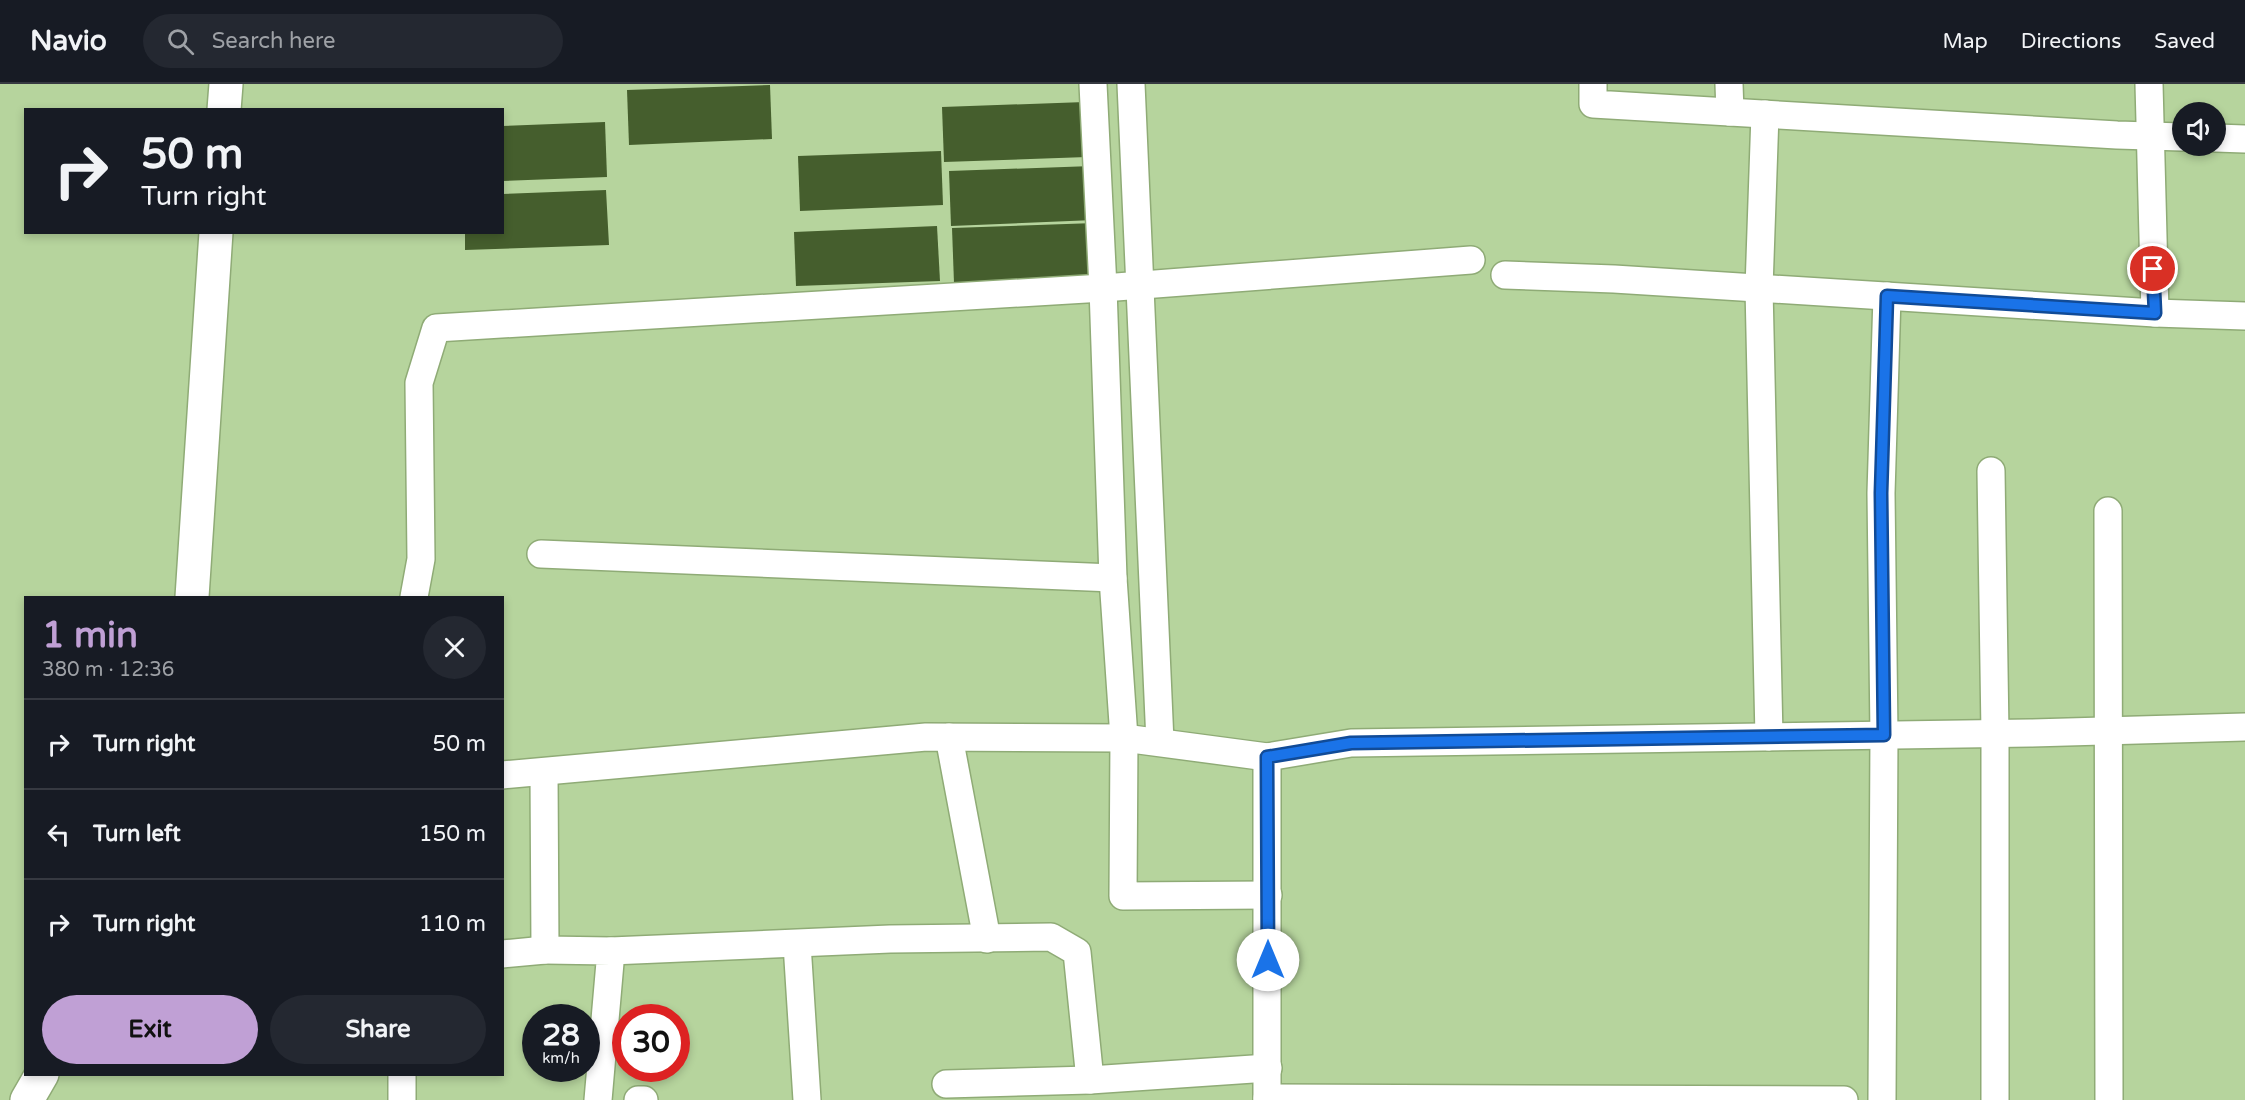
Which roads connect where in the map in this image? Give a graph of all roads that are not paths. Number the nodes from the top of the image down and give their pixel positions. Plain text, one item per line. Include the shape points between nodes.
1 (226, 84) edge
2 (1093, 84) edge
3 (1131, 84) edge
4 (1593, 84) edge
5 (1730, 84) edge
6 (2149, 84) edge
7 (224, 108) edge
8 (1730, 112) junction
9 (1765, 114) junction
10 (2149, 136) junction
11 (2172, 137) edge
12 (2226, 138) edge
13 (2245, 139) edge
14 (216, 234) edge
15 (1471, 260) dead end
16 (1505, 275) dead end
17 (1140, 285) junction
18 (1103, 288) junction
19 (1759, 288) junction
20 (1887, 296) junction
21 (2155, 313) junction
22 (2245, 316) edge
23 (1991, 471) dead end
24 (2108, 511) dead end
25 (541, 554) dead end
26 (1113, 578) junction
27 (192, 596) edge
28 (414, 596) edge
29 (2245, 727) edge
30 (2108, 731) junction
31 (1995, 733) junction
32 (1884, 735) junction
33 (949, 737) junction
34 (1769, 737) junction
35 (1124, 738) junction
36 (1160, 742) junction
37 (1267, 757) junction
38 (544, 772) junction
39 (504, 775) edge
40 (1268, 895) junction
41 (987, 939) junction
42 (797, 944) junction
43 (545, 950) junction
44 (611, 951) junction
45 (504, 954) edge
46 (1268, 1068) junction
47 (41, 1076) edge
48 (402, 1076) edge
49 (1090, 1080) junction
50 (946, 1083) dead end
51 (1267, 1099) edge
52 (27, 1100) edge
53 (402, 1100) edge
54 (598, 1100) edge
55 (638, 1100) edge
56 (644, 1100) edge
57 (807, 1100) edge
58 (1757, 1100) edge
59 (1844, 1100) edge
60 (1882, 1100) edge
61 (1995, 1100) edge
62 (2109, 1100) edge

1 - 7 street
2 - 18 street
3 - 17 street
4 - 8 street via 1593,104
5 - 8 street
6 - 10 street
8 - 9 street
9 - 10 street
9 - 19 street
10 - 11 street
10 - 21 street
12 - 13 street
14 - 27 street
15 - 17 street
16 - 19 street
17 - 18 street
17 - 36 street
18 - 26 street
18 - 28 street via 436,328 419,383 421,559
19 - 20 street
19 - 34 street
20 - 21 street
20 - 32 street via 1881,493
21 - 22 street
23 - 31 street
24 - 30 street
25 - 26 street
26 - 35 street
29 - 30 street
30 - 31 street
30 - 62 street
31 - 32 street
31 - 61 street
32 - 34 street
32 - 60 street
33 - 35 street
33 - 38 street
33 - 41 street
34 - 37 street via 1351,743
35 - 36 street
35 - 40 street via 1123,896
36 - 37 street
37 - 40 street
38 - 39 street
38 - 43 street
40 - 46 street
41 - 42 street
41 - 49 street via 1051,938 1077,952
42 - 44 street
42 - 57 street
43 - 44 street
43 - 45 street
44 - 54 street
46 - 49 street
46 - 51 street
47 - 52 street
48 - 53 street
49 - 50 street
51 - 58 street
55 - 56 street
58 - 59 street

